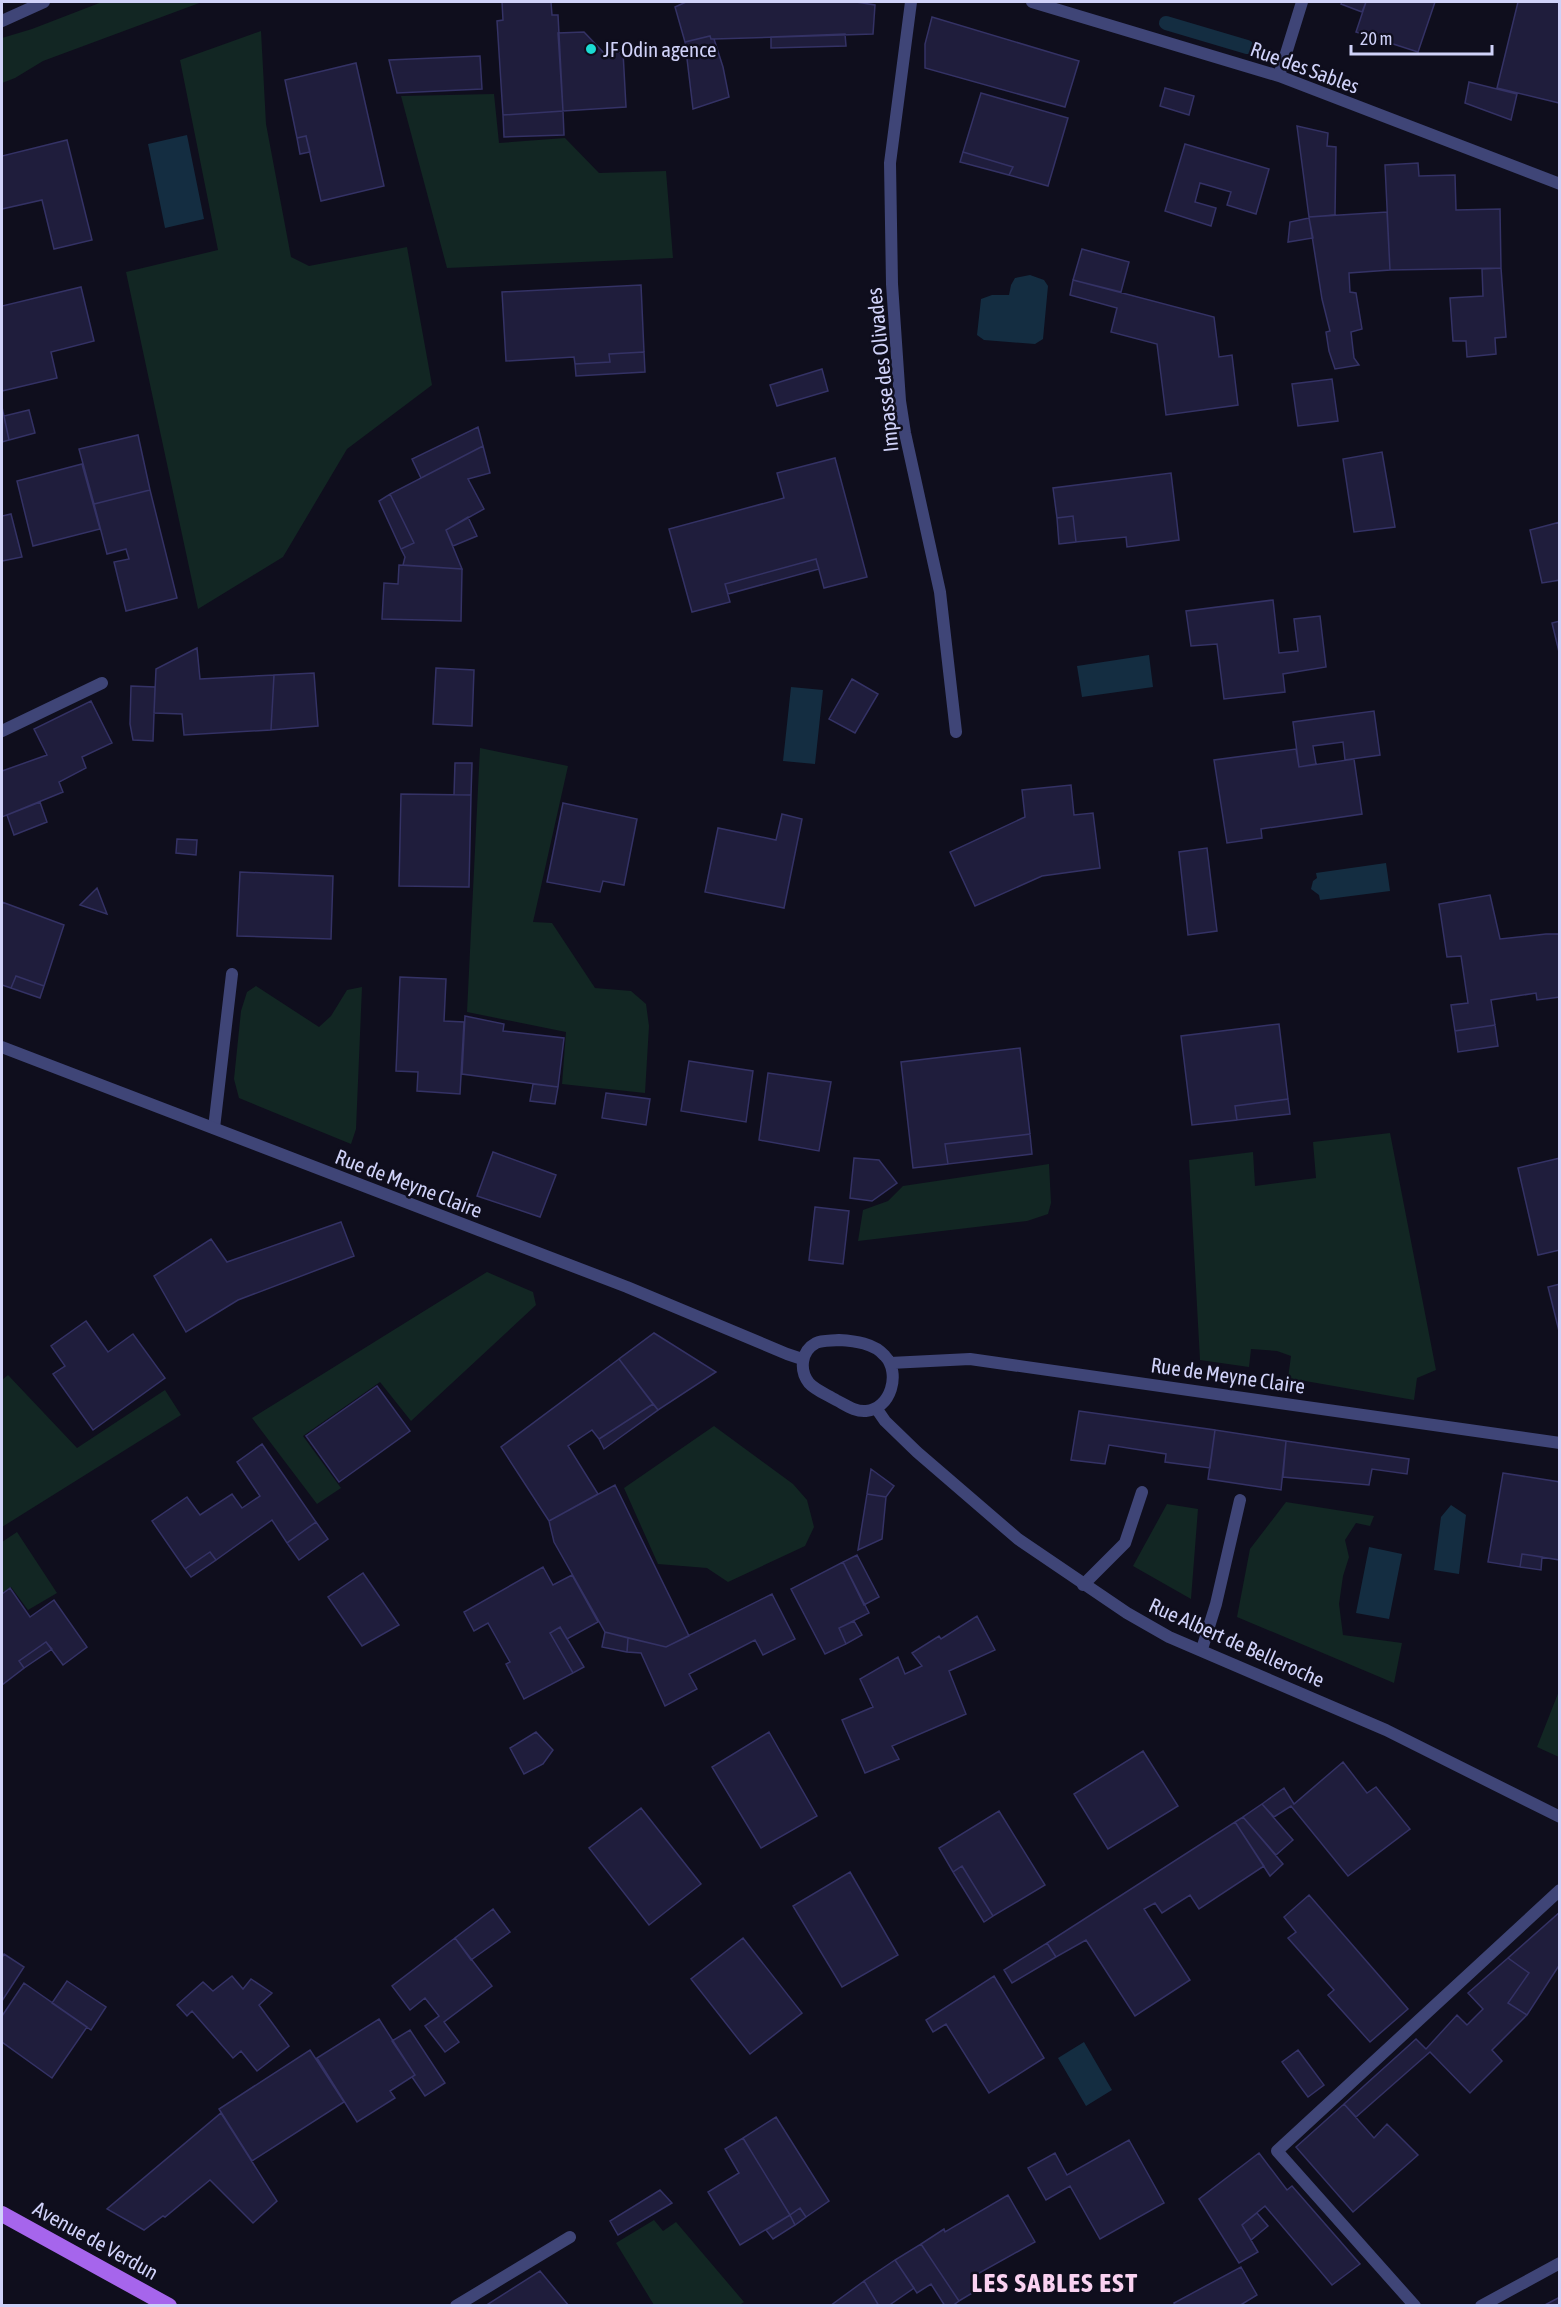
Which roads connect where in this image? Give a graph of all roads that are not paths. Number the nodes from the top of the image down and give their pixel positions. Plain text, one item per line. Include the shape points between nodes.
1 (44, 2) edge
2 (911, 2) edge
3 (1032, 2) edge
4 (1302, 2) edge
5 (2, 21) edge
6 (1279, 76) junction
7 (1560, 184) edge
8 (102, 683) dead end
9 (2, 731) edge
10 (956, 732) dead end
11 (232, 974) dead end
12 (2, 1047) edge
13 (214, 1128) junction
14 (802, 1359) junction
15 (890, 1363) junction
16 (876, 1408) junction
17 (1560, 1443) edge
18 (1142, 1492) dead end
19 (1240, 1500) dead end
20 (1083, 1585) junction
21 (1202, 1649) junction
22 (1560, 1817) edge
23 (1560, 1890) edge
24 (2, 2214) edge
25 (570, 2237) dead end
26 (1560, 2263) edge
27 (169, 2306) edge
28 (456, 2306) edge
29 (1415, 2306) edge
30 (1481, 2306) edge

1 - 5 street
2 - 10 street, Impasse des Olivades via 890,164 892,284 904,433 940,592
3 - 6 street, Rue des Sables
4 - 6 street
6 - 7 street, Rue des Sables
8 - 9 street
11 - 13 street
12 - 13 street, Rue de Meyne Claire
13 - 14 street, Rue de Meyne Claire via 627,1287
14 - 15 street via 818,1342 839,1340 859,1341 885,1355
14 - 16 street via 810,1384 854,1410
15 - 16 street via 891,1392
15 - 17 street, Rue de Meyne Claire via 970,1359
16 - 20 street, Rue Albert de Belleroche via 917,1452 1018,1539
18 - 20 street via 1125,1543
19 - 21 street
20 - 21 street, Rue Albert de Belleroche via 1169,1637
21 - 22 street, Rue Albert de Belleroche via 1386,1730
23 - 29 street via 1277,2151
24 - 27 main road, Avenue de Verdun
25 - 28 street
26 - 30 street

